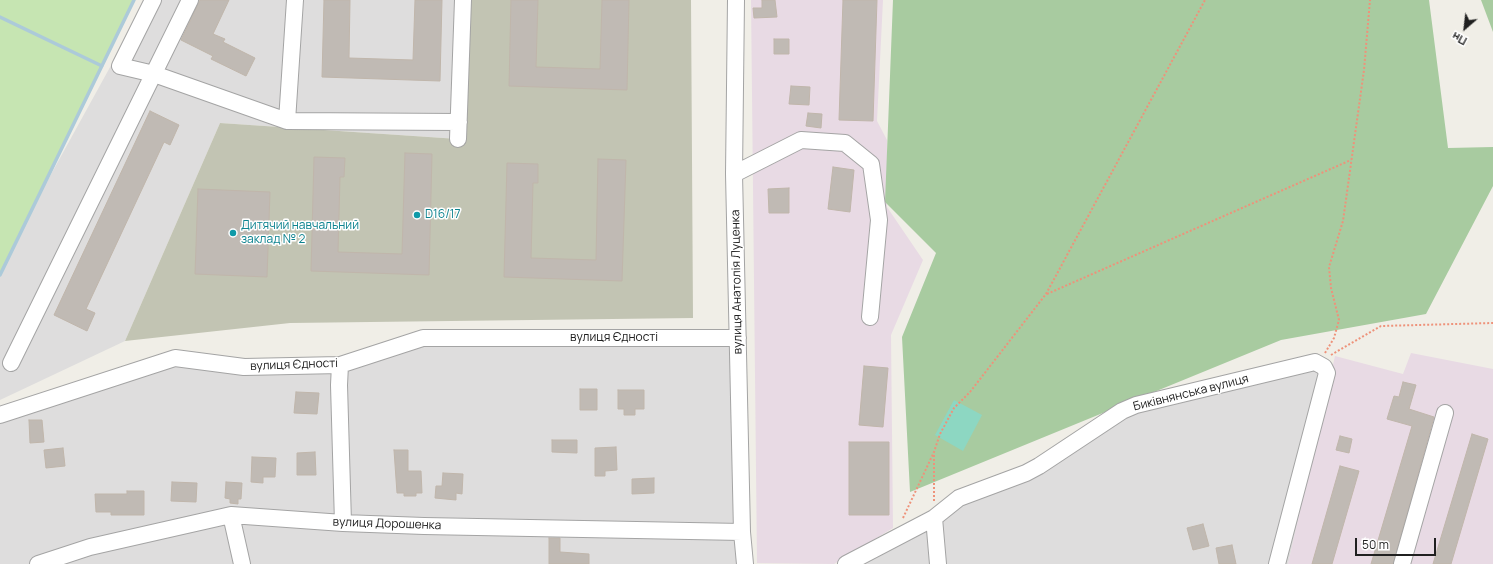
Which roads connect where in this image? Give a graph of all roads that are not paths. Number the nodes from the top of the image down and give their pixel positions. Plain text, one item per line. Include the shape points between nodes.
1 (153, 0) edge
2 (190, 0) edge
3 (295, 0) edge
4 (462, 0) edge
5 (736, 0) edge
6 (154, 74) junction
7 (287, 121) junction
8 (459, 122) junction
9 (458, 139) dead end
10 (734, 174) junction
11 (870, 317) dead end
12 (738, 338) junction
13 (11, 363) dead end
14 (340, 365) junction
15 (1445, 412) dead end
16 (0, 414) edge
17 (231, 515) junction
18 (934, 518) junction
19 (343, 523) junction
20 (742, 532) junction
21 (38, 564) edge
22 (242, 564) edge
23 (745, 564) edge
24 (846, 564) edge
25 (938, 564) edge
26 (1277, 564) edge
27 (1402, 564) edge

1 - 6 street via 120,66
2 - 6 street
3 - 7 street
4 - 8 street
5 - 10 street, вулиця Анатолія Луценка
6 - 7 street
6 - 13 street
7 - 8 street
8 - 9 street
10 - 11 street via 801,140 845,143 871,164 879,220
10 - 12 street, вулиця Анатолія Луценка
12 - 14 street, вулиця Єдності via 422,338
12 - 20 street, вулиця Анатолія Луценка
14 - 16 street, вулиця Єдності via 244,367 175,358
14 - 19 street
15 - 27 street
17 - 19 street, вулиця Дорошенка
17 - 21 street, вулиця Дорошенка via 90,547
17 - 22 street
18 - 24 street
18 - 25 street
18 - 26 street, Биківнянська вулиця via 959,498 1039,466 1122,412 1136,406 1315,362 1323,368
19 - 20 street, вулиця Дорошенка
20 - 23 street, вулиця Анатолія Луценка

